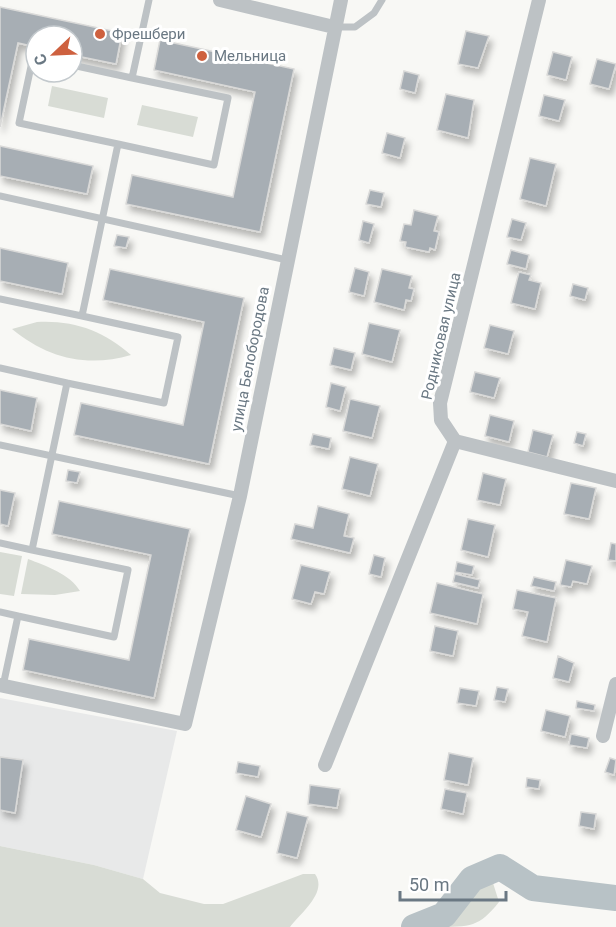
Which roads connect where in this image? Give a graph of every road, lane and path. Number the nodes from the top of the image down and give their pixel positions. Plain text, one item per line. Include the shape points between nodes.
1 (149, 0) edge
2 (220, 0) edge
3 (341, 0) edge
4 (382, 0) edge
5 (539, 0) edge
6 (334, 27) junction
7 (84, 68) edge
8 (132, 78) junction
9 (27, 84) edge
10 (118, 144) junction
11 (0, 196) edge
12 (102, 218) junction
13 (286, 260) junction
14 (0, 299) edge
15 (82, 316) junction
16 (0, 368) edge
17 (67, 383) junction
18 (455, 441) junction
19 (0, 445) edge
20 (52, 456) junction
21 (616, 481) edge
22 (240, 496) junction
23 (0, 543) edge
24 (32, 550) junction
25 (0, 612) edge
26 (18, 616) junction
27 (616, 684) edge
28 (2, 686) edge
29 (603, 736) dead end
30 (325, 765) dead end

1 - 8 lane
2 - 6 street
3 - 6 street, улица Белобородова
4 - 6 lane via 374,13 355,27
5 - 18 street, Родниковая улица via 440,403 441,420
6 - 13 street, улица Белобородова
7 - 8 lane
8 - 10 lane via 228,98 214,165
9 - 10 lane via 19,123
10 - 12 lane
11 - 12 lane
12 - 13 lane
12 - 15 lane
13 - 22 street, улица Белобородова
14 - 15 lane
15 - 17 lane via 178,337 164,403
16 - 17 lane
17 - 20 lane
18 - 21 street
18 - 30 street
19 - 20 lane
20 - 22 lane
20 - 24 lane
22 - 28 street, улица Белобородова via 185,724
23 - 24 lane
24 - 26 lane via 128,570 117,626 114,637
25 - 26 lane
26 - 28 lane
27 - 29 street

